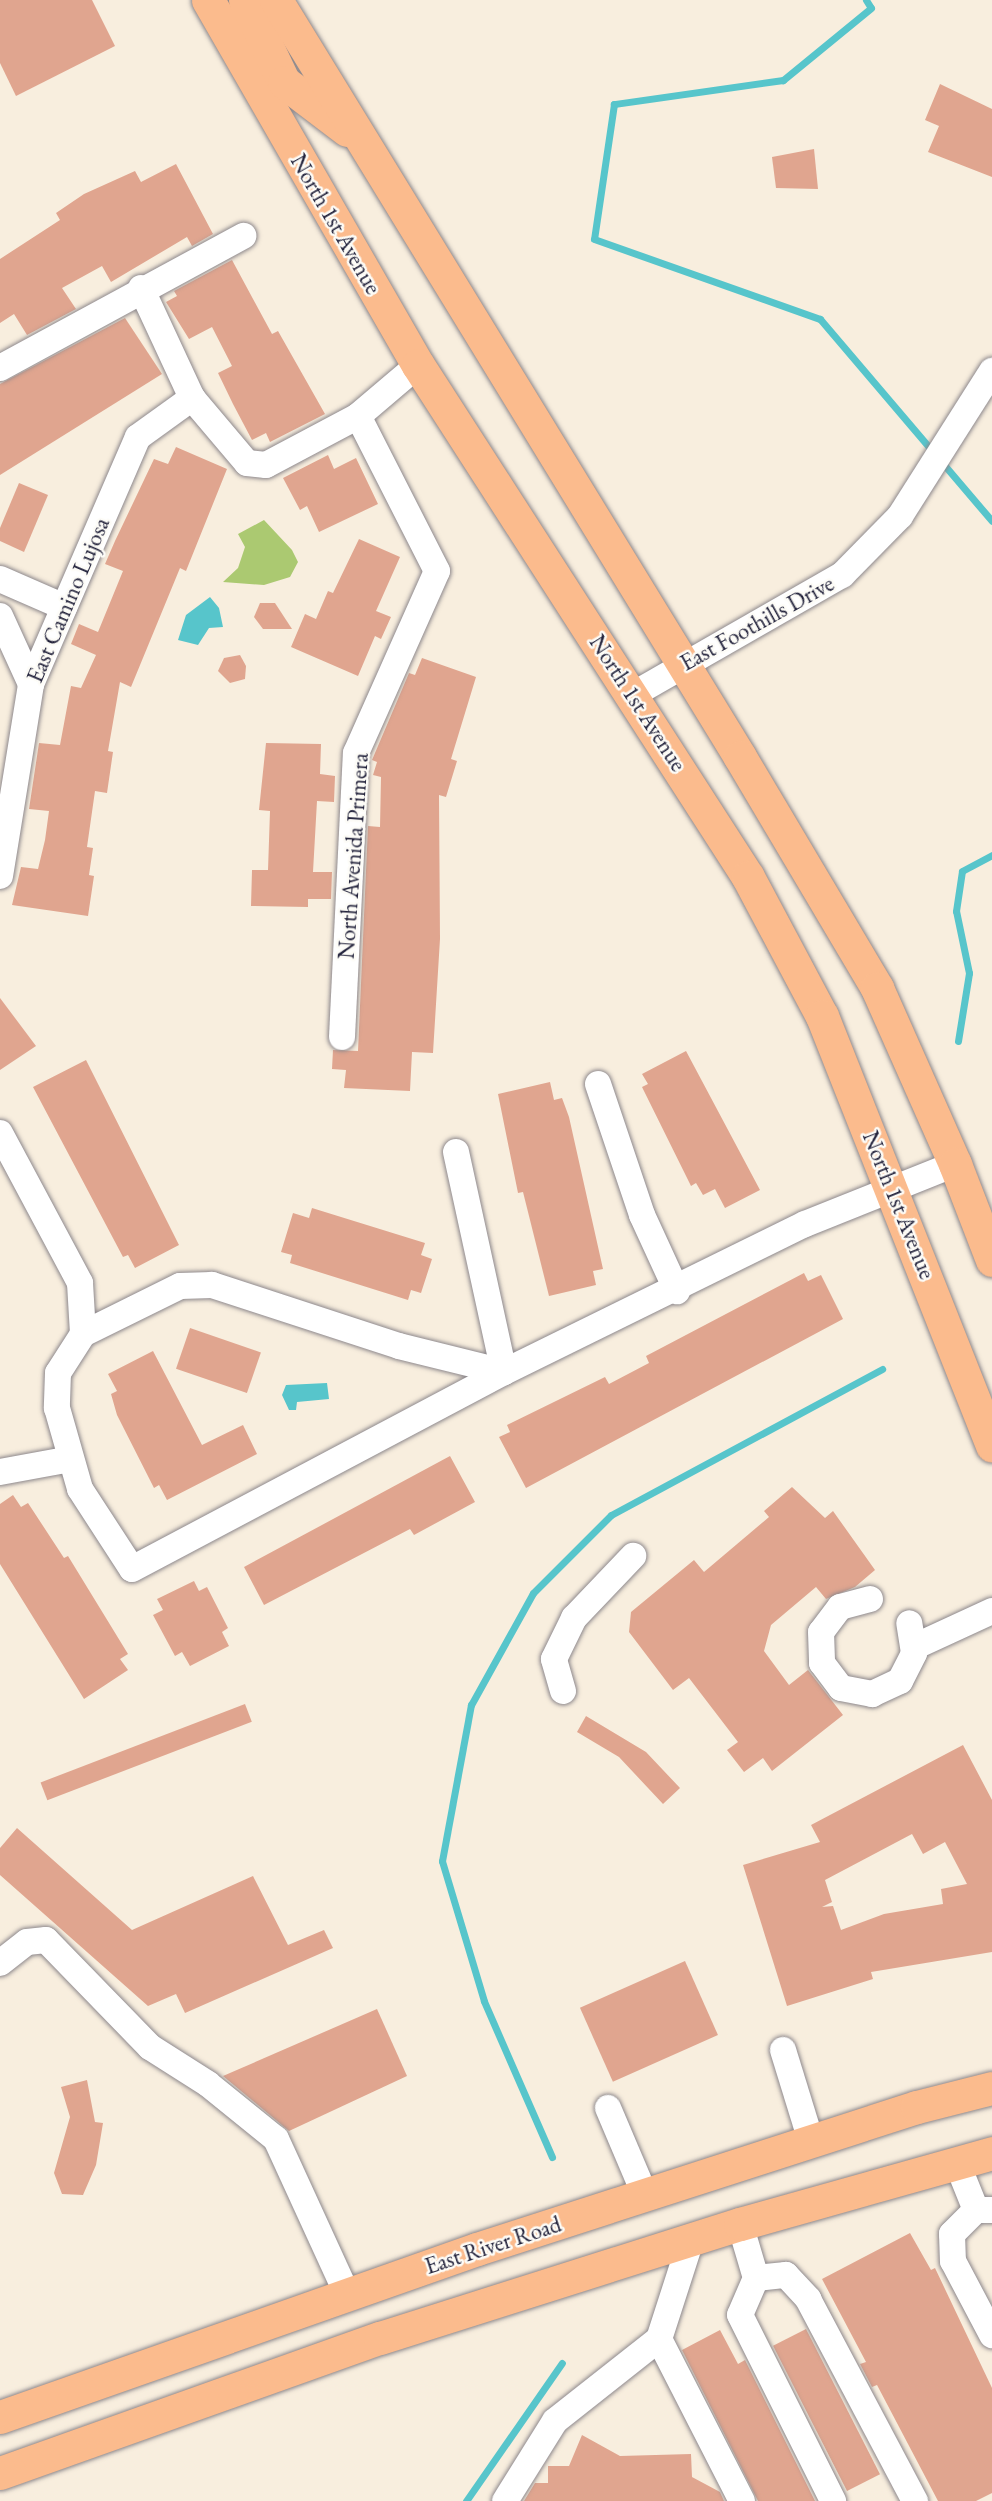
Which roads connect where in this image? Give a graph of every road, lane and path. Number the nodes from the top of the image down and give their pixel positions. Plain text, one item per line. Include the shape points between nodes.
1 (208, 0) edge
2 (245, 0) edge
3 (276, 0) edge
4 (362, 142) junction
5 (243, 236) dead end
6 (141, 288) junction
7 (418, 365) junction
8 (0, 368) edge
9 (992, 371) edge
10 (192, 398) junction
11 (358, 416) junction
12 (0, 579) edge
13 (64, 607) junction
14 (0, 616) edge
15 (684, 664) junction
16 (31, 684) junction
17 (634, 694) junction
18 (0, 876) edge
19 (342, 1037) dead end
20 (598, 1084) dead end
21 (0, 1132) edge
22 (456, 1152) dead end
23 (955, 1164) junction
24 (894, 1189) junction
25 (992, 1260) edge
26 (677, 1291) junction
27 (83, 1334) junction
28 (504, 1372) junction
29 (992, 1446) edge
30 (71, 1459) junction
31 (0, 1472) edge
32 (633, 1556) dead end
33 (870, 1599) dead end
34 (992, 1611) edge
35 (563, 1691) dead end
36 (0, 1963) edge
37 (783, 2050) dead end
38 (992, 2088) edge
39 (608, 2108) dead end
40 (811, 2141) junction
41 (992, 2153) edge
42 (957, 2163) junction
43 (645, 2195) junction
44 (984, 2210) edge
45 (740, 2224) junction
46 (691, 2240) junction
47 (756, 2278) junction
48 (348, 2294) junction
49 (992, 2335) edge
50 (659, 2339) junction
51 (0, 2417) edge
52 (0, 2473) edge
53 (505, 2501) edge
54 (742, 2501) edge
55 (833, 2501) edge
56 (915, 2501) edge

1 - 7 main road, North 1st Avenue
2 - 4 main road via 285,82
3 - 4 main road
4 - 15 main road
5 - 6 street
6 - 8 street
6 - 10 street
7 - 11 street
7 - 17 main road, North 1st Avenue
9 - 15 street, East Foothills Drive via 900,516 842,575
10 - 11 street via 247,463 266,465
10 - 13 street, East Camino Lujosa via 138,437
11 - 19 street, North Avenida Primera via 438,571 356,753
12 - 13 street
13 - 16 street, East Camino Lujosa
14 - 16 street
15 - 17 street, East Foothills Drive
15 - 23 main road via 877,988
16 - 18 street, East Camino Lujosa
17 - 24 main road, North 1st Avenue via 748,877 822,1016
20 - 26 street via 642,1215
21 - 27 street via 80,1283
22 - 28 street
23 - 24 street
23 - 25 main road
24 - 26 street via 805,1224
24 - 29 main road, North 1st Avenue
26 - 28 street
27 - 28 street via 180,1286 212,1285 399,1346
27 - 30 street via 58,1373 57,1408
28 - 30 street via 132,1569 80,1489
30 - 31 street
32 - 35 street via 574,1618 554,1659
33 - 34 street via 840,1607 821,1632 819,1648 829,1677 856,1693 887,1690 910,1668 911,1635
36 - 48 street via 27,1942 46,1940 150,2047 208,2084 276,2139
37 - 40 street
38 - 40 main road, East River Road
39 - 43 street
40 - 43 main road, East River Road
41 - 42 main road
42 - 44 street
42 - 45 main road
43 - 48 main road, East River Road
44 - 49 street via 952,2234 953,2261
45 - 46 main road
45 - 47 street
46 - 50 street
46 - 52 main road via 380,2338
47 - 55 street via 740,2315
47 - 56 street via 786,2275 808,2299
48 - 51 main road, East River Road
50 - 53 street via 555,2421
50 - 54 street

